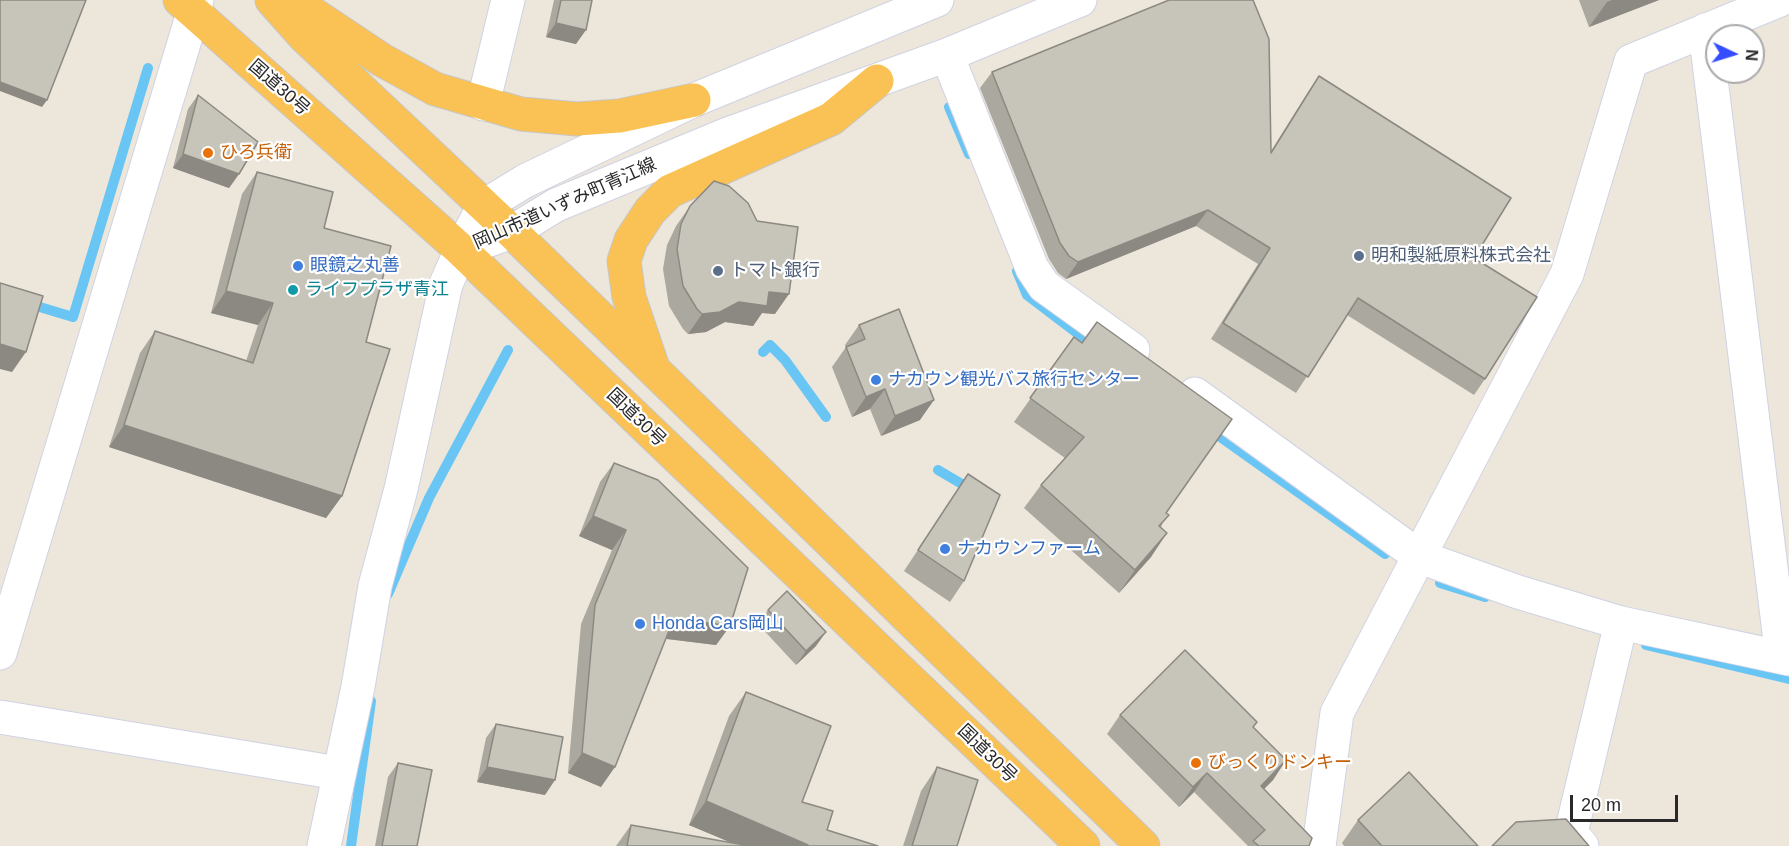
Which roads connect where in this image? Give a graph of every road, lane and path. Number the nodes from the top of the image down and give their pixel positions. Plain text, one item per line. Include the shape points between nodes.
1 (272, 0) edge
2 (292, 0) edge
3 (508, 0) edge
4 (937, 0) edge
5 (1080, 0) edge
6 (1780, 0) edge
7 (190, 4) edge
8 (1721, 24) edge
9 (1705, 30) edge
10 (947, 55) junction
11 (877, 81) junction
12 (1713, 84) edge
13 (694, 100) junction
14 (483, 104) junction
15 (484, 206) junction
16 (512, 232) junction
17 (460, 250) junction
18 (654, 372) junction
19 (1420, 556) junction
20 (1621, 623) junction
21 (0, 653) edge
22 (1785, 658) edge
23 (0, 717) edge
24 (338, 773) junction
25 (324, 846) edge
26 (1083, 846) edge
27 (1143, 846) edge
28 (1319, 846) edge
29 (1582, 846) edge

1 - 15 highway via 305,37
2 - 14 highway via 414,78
3 - 14 street
4 - 13 street, 岡山市道いずみ町青江線
5 - 10 street, 岡山市道いずみ町青江線
6 - 8 street
7 - 17 highway, 国道30号
7 - 21 street
9 - 19 street via 1631,61 1567,274
10 - 11 street, 岡山市道いずみ町青江線
10 - 19 street via 1032,268 1044,286
11 - 16 street, 岡山市道いずみ町青江線 via 728,134 556,205
11 - 18 highway via 831,119 670,191 650,211 631,240 624,261 629,297
12 - 22 street
13 - 14 highway via 619,116 577,119 521,114
13 - 15 street, 岡山市道いずみ町青江線 via 525,181
15 - 16 highway
15 - 17 street, 岡山市道いずみ町青江線
16 - 17 street, 岡山市道いずみ町青江線
16 - 18 highway
17 - 24 street via 446,284 401,489 375,586
17 - 26 highway, 国道30号
18 - 27 highway
19 - 20 street via 1518,592
19 - 28 street via 1337,713
20 - 22 street
20 - 29 street via 1571,833
23 - 24 street
24 - 25 street

